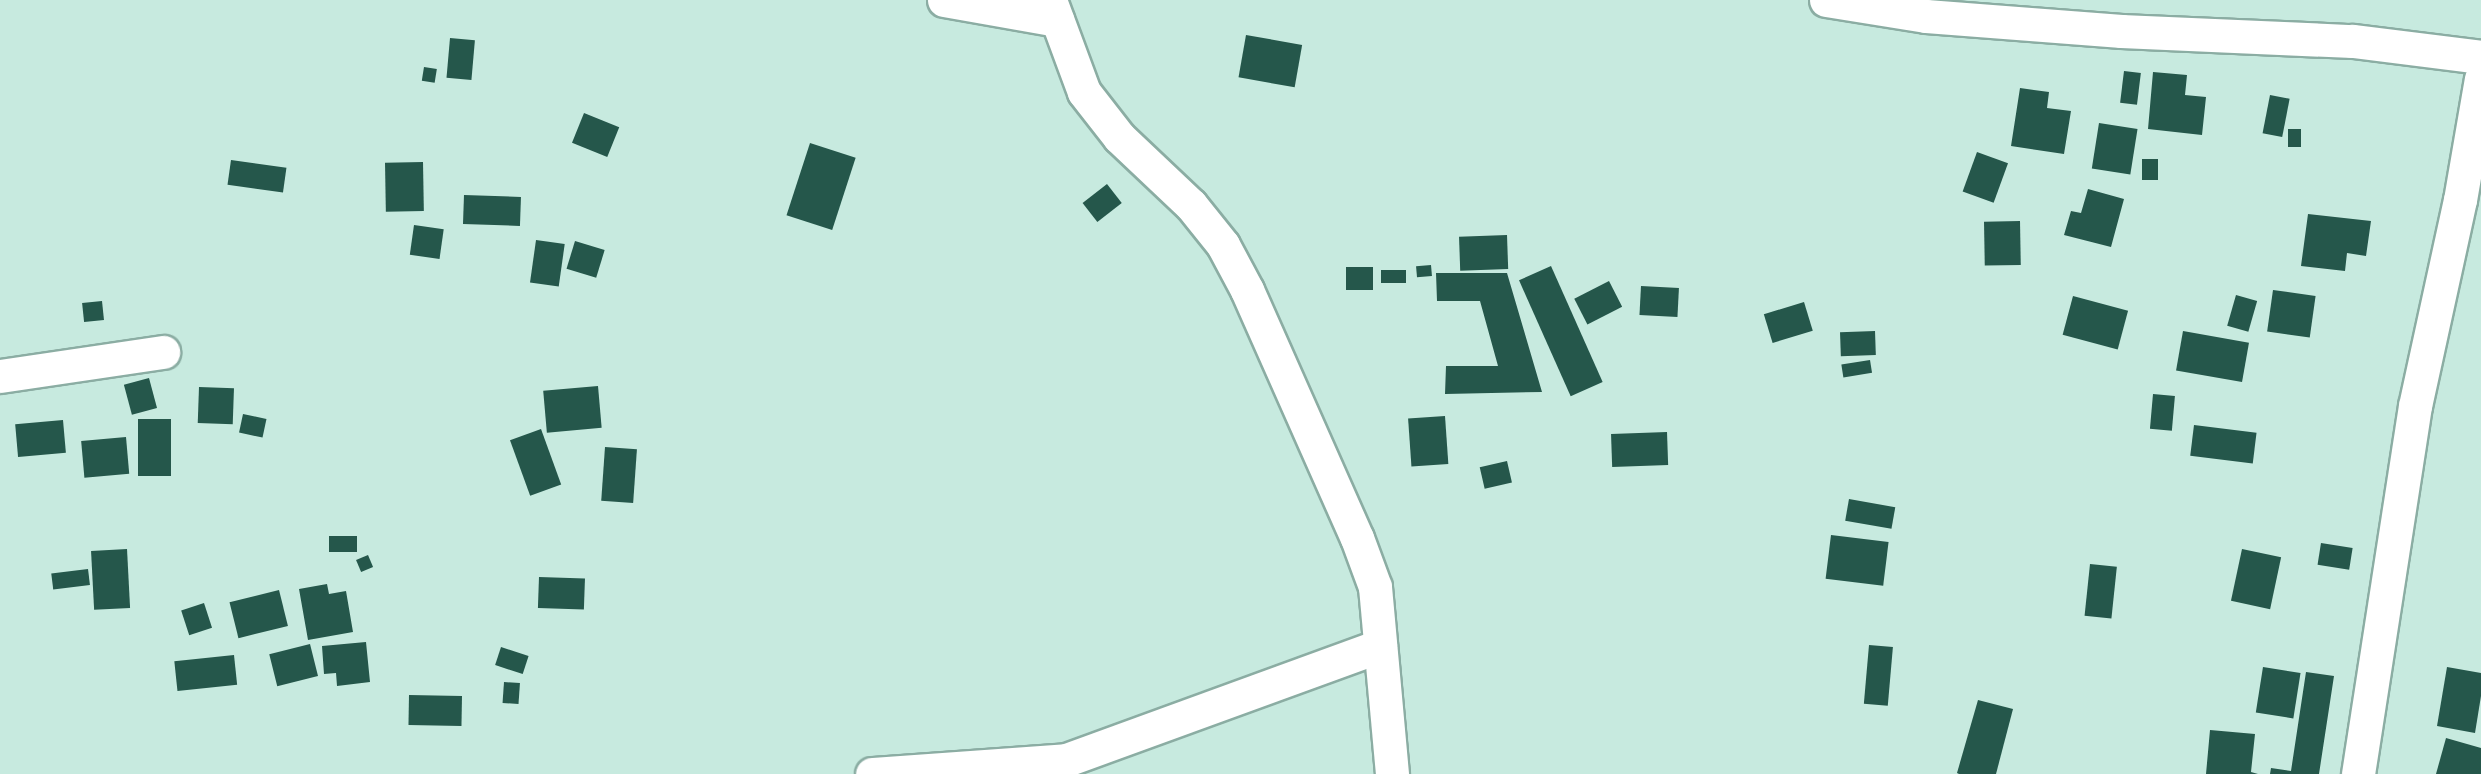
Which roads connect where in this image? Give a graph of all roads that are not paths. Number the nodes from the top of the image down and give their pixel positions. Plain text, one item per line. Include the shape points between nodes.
1 (944, 0) edge
2 (1826, 0) edge
3 (1053, 10) edge
4 (2481, 57) edge
5 (2481, 79) edge
6 (2470, 200) edge
7 (164, 352) dead end
8 (0, 375) edge
9 (1380, 646) junction
10 (872, 774) edge
11 (1392, 774) edge
12 (2358, 774) edge

1 - 3 street
2 - 4 street via 1926,16 2121,31 2353,41
3 - 9 street via 1084,92 1119,137 1191,205 1223,245 1357,538 1375,587
5 - 6 street
6 - 12 street via 2415,406
7 - 8 street
9 - 10 street via 1066,760
9 - 11 street

